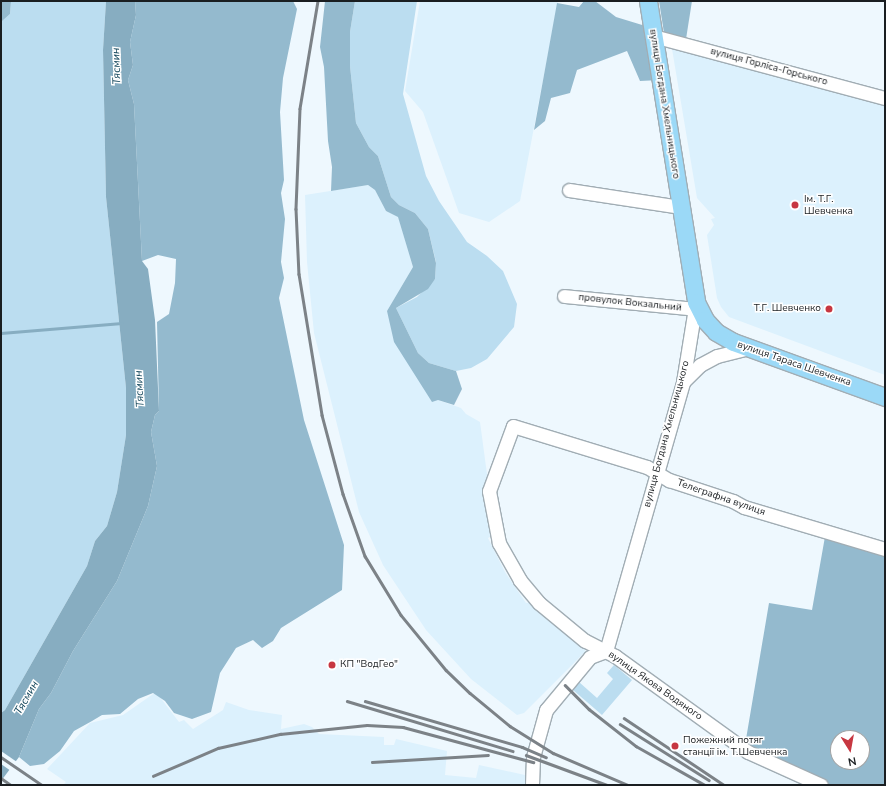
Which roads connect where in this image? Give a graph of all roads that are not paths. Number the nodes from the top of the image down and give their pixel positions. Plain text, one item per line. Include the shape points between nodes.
1 (648, 1) edge
2 (653, 36) junction
3 (885, 98) edge
4 (569, 190) dead end
5 (680, 207) junction
6 (564, 296) dead end
7 (696, 306) junction
8 (750, 348) junction
9 (683, 382) junction
10 (885, 397) edge
11 (513, 426) joint
12 (658, 473) junction
13 (885, 549) edge
14 (606, 650) junction
15 (532, 785) edge
16 (821, 785) edge

1 - 2 main road, вулиця Богдана Хмельницького
2 - 3 street, вулиця Горліса-Горського
2 - 5 main road, вулиця Богдана Хмельницького
4 - 5 street
5 - 7 main road, вулиця Богдана Хмельницького
6 - 7 street, провулок Вокзальний
7 - 8 main road, вулиця Тараса Шевченка via 704,320 716,332
7 - 9 street, вулиця Богдана Хмельницького
8 - 9 street via 718,356 700,365
8 - 10 main road, вулиця Тараса Шевченка
9 - 12 street, вулиця Богдана Хмельницького
11 - 12 street, Телеграфна вулиця via 647,467
11 - 14 street, вулиця Якова Водяного via 490,491 499,543 520,580 539,603 585,641
12 - 13 street, Телеграфна вулиця via 669,480 744,507
12 - 14 street, вулиця Богдана Хмельницького
14 - 15 street via 590,657 546,710 533,757
14 - 16 street, вулиця Якова Водяного via 748,752

